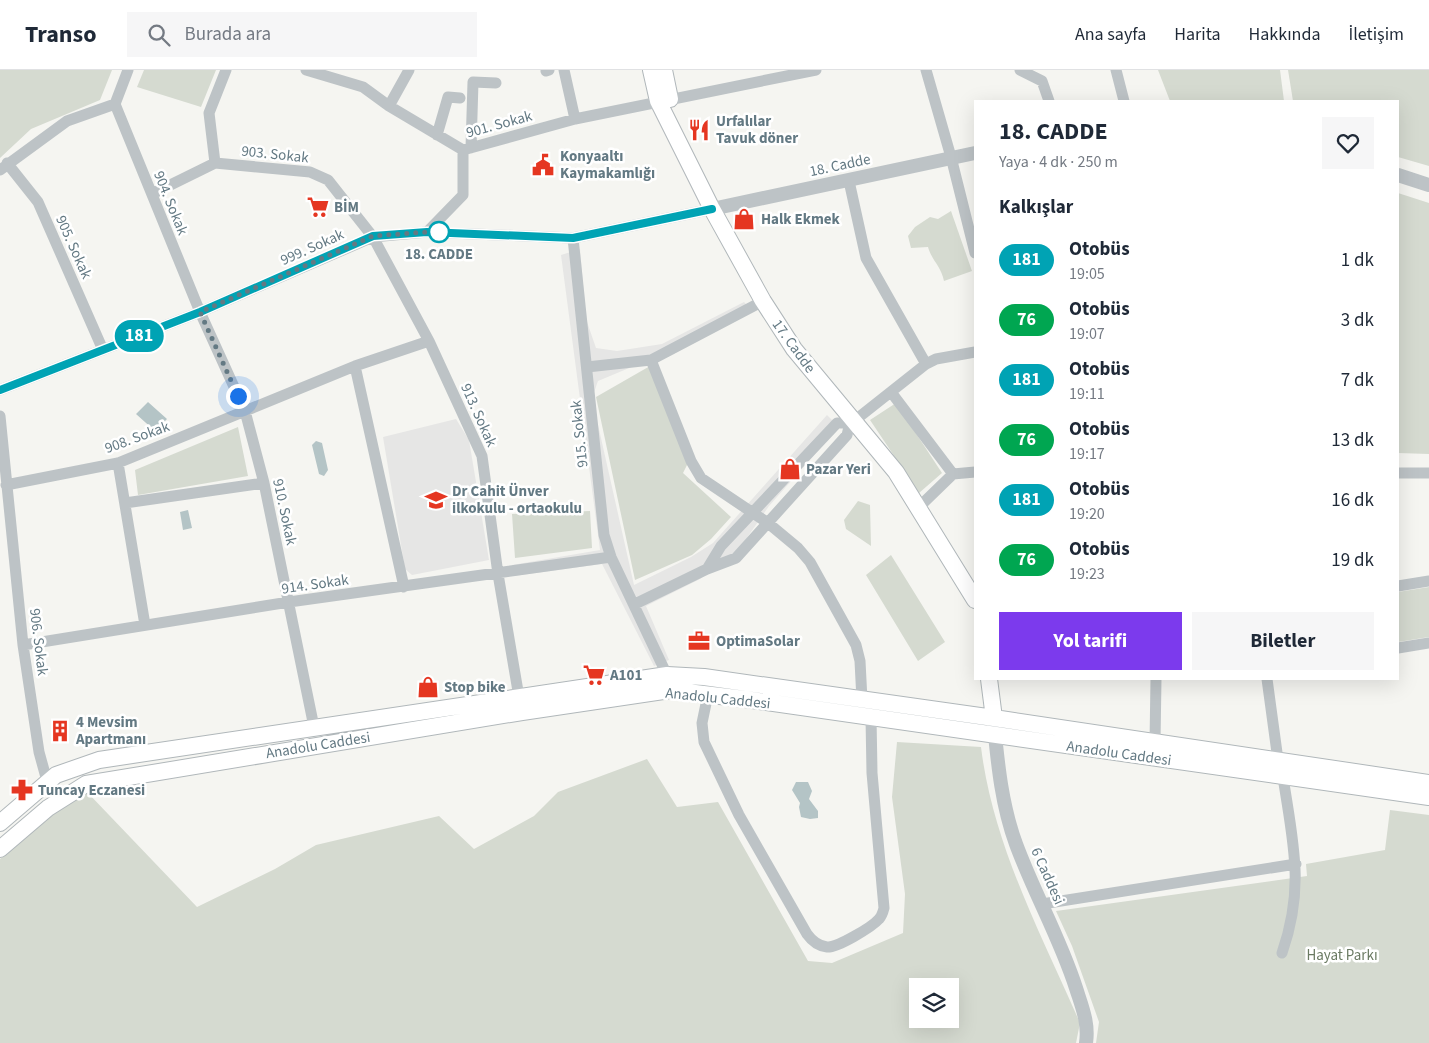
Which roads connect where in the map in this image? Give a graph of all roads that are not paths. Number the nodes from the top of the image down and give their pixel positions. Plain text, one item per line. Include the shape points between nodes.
1 (128, 70) edge
2 (226, 70) edge
3 (306, 70) edge
4 (408, 70) edge
5 (564, 70) edge
6 (651, 70) edge
7 (664, 70) edge
8 (816, 70) edge
9 (926, 70) edge
10 (1020, 70) edge
11 (1116, 70) edge
12 (496, 83) dead end
13 (460, 98) dead end
14 (664, 100) junction
15 (1049, 100) edge
16 (1124, 100) edge
17 (115, 104) junction
18 (389, 106) junction
19 (576, 119) junction
20 (437, 135) junction
21 (467, 149) junction
22 (974, 153) edge
23 (951, 157) junction
24 (215, 163) junction
25 (3, 166) edge
26 (1399, 175) edge
27 (849, 181) junction
28 (1429, 185) edge
29 (152, 194) junction
30 (712, 209) junction
31 (427, 232) junction
32 (373, 236) junction
33 (573, 238) junction
34 (974, 249) edge
35 (763, 301) junction
36 (200, 312) junction
37 (429, 341) junction
38 (103, 350) junction
39 (974, 352) edge
40 (651, 360) junction
41 (926, 364) junction
42 (356, 366) junction
43 (587, 367) junction
44 (0, 390) edge
45 (890, 392) junction
46 (245, 411) junction
47 (0, 416) edge
48 (852, 422) junction
49 (118, 463) junction
50 (974, 472) edge
51 (1399, 473) edge
52 (1429, 473) edge
53 (952, 474) junction
54 (264, 483) junction
55 (6, 485) junction
56 (125, 502) junction
57 (918, 508) junction
58 (753, 513) junction
59 (768, 523) junction
60 (611, 558) junction
61 (707, 568) junction
62 (498, 574) junction
63 (1429, 581) edge
64 (1399, 586) edge
65 (404, 587) junction
66 (974, 598) edge
67 (289, 602) junction
68 (635, 604) junction
69 (145, 625) junction
70 (1429, 643) edge
71 (23, 645) junction
72 (1399, 648) edge
73 (667, 674) junction
74 (989, 680) edge
75 (1156, 680) edge
76 (1267, 680) edge
77 (708, 694) junction
78 (862, 700) junction
79 (521, 704) junction
80 (871, 717) junction
81 (994, 718) junction
82 (314, 727) junction
83 (995, 735) junction
84 (1155, 742) junction
85 (1278, 760) junction
86 (1283, 777) junction
87 (47, 781) junction
88 (1429, 783) edge
89 (1429, 797) edge
90 (0, 823) edge
91 (0, 849) edge
92 (1296, 864) junction
93 (1042, 904) junction
94 (1282, 953) dead end
95 (1086, 1043) edge

1 - 17 street
2 - 24 street via 210,113
3 - 18 street, 901. Sokak via 363,87
4 - 18 street
5 - 19 street
6 - 14 main road, 17. Cadde
7 - 14 main road
8 - 14 street, 901. Sokak
9 - 23 street
10 - 15 street via 1042,81
11 - 16 street
12 - 21 street via 473,82
13 - 20 street via 448,97
14 - 19 street, 901. Sokak
14 - 30 main road, 17. Cadde
17 - 25 street via 67,121
17 - 29 street, 904. Sokak
18 - 20 street, 901. Sokak
19 - 21 street, 901. Sokak
20 - 21 street, 901. Sokak
21 - 31 street via 462,195
22 - 23 street, 18. Cadde
23 - 27 street, 18. Cadde
23 - 34 street
24 - 29 street
24 - 32 street, 903. Sokak via 310,172 328,180
25 - 38 street, 905. Sokak via 38,202
26 - 28 street
27 - 30 street, 18. Cadde
27 - 41 street via 866,258
29 - 36 street, 904. Sokak
30 - 33 street, 999. Sokak
30 - 35 main road, 17. Cadde
31 - 32 street, 999. Sokak
31 - 33 street, 999. Sokak
32 - 36 street, 999. Sokak
32 - 37 street, 913. Sokak
33 - 43 street, 915. Sokak
35 - 40 street
35 - 48 main road, 17. Cadde via 794,350
36 - 38 street, 999. Sokak
36 - 46 street, 910. Sokak
37 - 42 street, 908. Sokak
37 - 62 street, 913. Sokak via 482,456
38 - 44 street, 999. Sokak
39 - 41 street
40 - 43 street
40 - 58 street via 697,473 705,483
41 - 45 street
42 - 46 street, 908. Sokak
42 - 65 street
43 - 60 street, 915. Sokak via 604,535
45 - 48 street
45 - 53 street
46 - 49 street, 908. Sokak
46 - 54 street, 910. Sokak
47 - 55 street, 906. Sokak
48 - 57 main road, 17. Cadde via 896,472
48 - 58 street via 837,423
48 - 59 street via 847,435
49 - 55 street, 908. Sokak
49 - 56 street
50 - 53 street
51 - 52 street
53 - 57 street
54 - 56 street
54 - 67 street, 910. Sokak
55 - 71 street, 906. Sokak
56 - 69 street
57 - 66 main road, 17. Cadde
58 - 59 street
58 - 61 street via 721,546
59 - 61 street via 736,558
59 - 78 street via 810,562 852,636 860,661
60 - 62 street, 914. Sokak
60 - 68 street, 915. Sokak
61 - 68 street
62 - 65 street, 914. Sokak
62 - 79 street, 913. Sokak
63 - 64 street
65 - 67 street, 914. Sokak
67 - 69 street, 914. Sokak
67 - 82 street, 910. Sokak
68 - 73 street, 915. Sokak
69 - 71 street, 914. Sokak
70 - 72 street
71 - 87 street, 906. Sokak via 39,752
73 - 78 main road, Anadolu Caddesi
73 - 79 main road, Anadolu Caddesi
74 - 81 main road
75 - 84 street
76 - 85 street
77 - 79 main road, Anadolu Caddesi via 670,690
77 - 80 main road, Anadolu Caddesi
77 - 80 street via 702,731 708,751 740,816 798,918 812,940 824,946 835,946 874,923 884,908 872,773
78 - 81 main road, Anadolu Caddesi
79 - 82 main road, Anadolu Caddesi
79 - 91 main road, Anadolu Caddesi via 86,784 48,808
80 - 83 main road, Anadolu Caddesi
81 - 83 street, 6 Caddesi
81 - 84 main road, Anadolu Caddesi
82 - 87 main road, Anadolu Caddesi via 99,760
83 - 86 main road, Anadolu Caddesi
83 - 93 street, 6 Caddesi via 999,778 1009,823
84 - 85 main road, Anadolu Caddesi
85 - 88 main road, Anadolu Caddesi
86 - 89 main road, Anadolu Caddesi
86 - 92 street
87 - 90 main road, Anadolu Caddesi
92 - 93 street
92 - 94 street via 1291,928
93 - 95 street, 6 Caddesi via 1063,949 1088,1026

